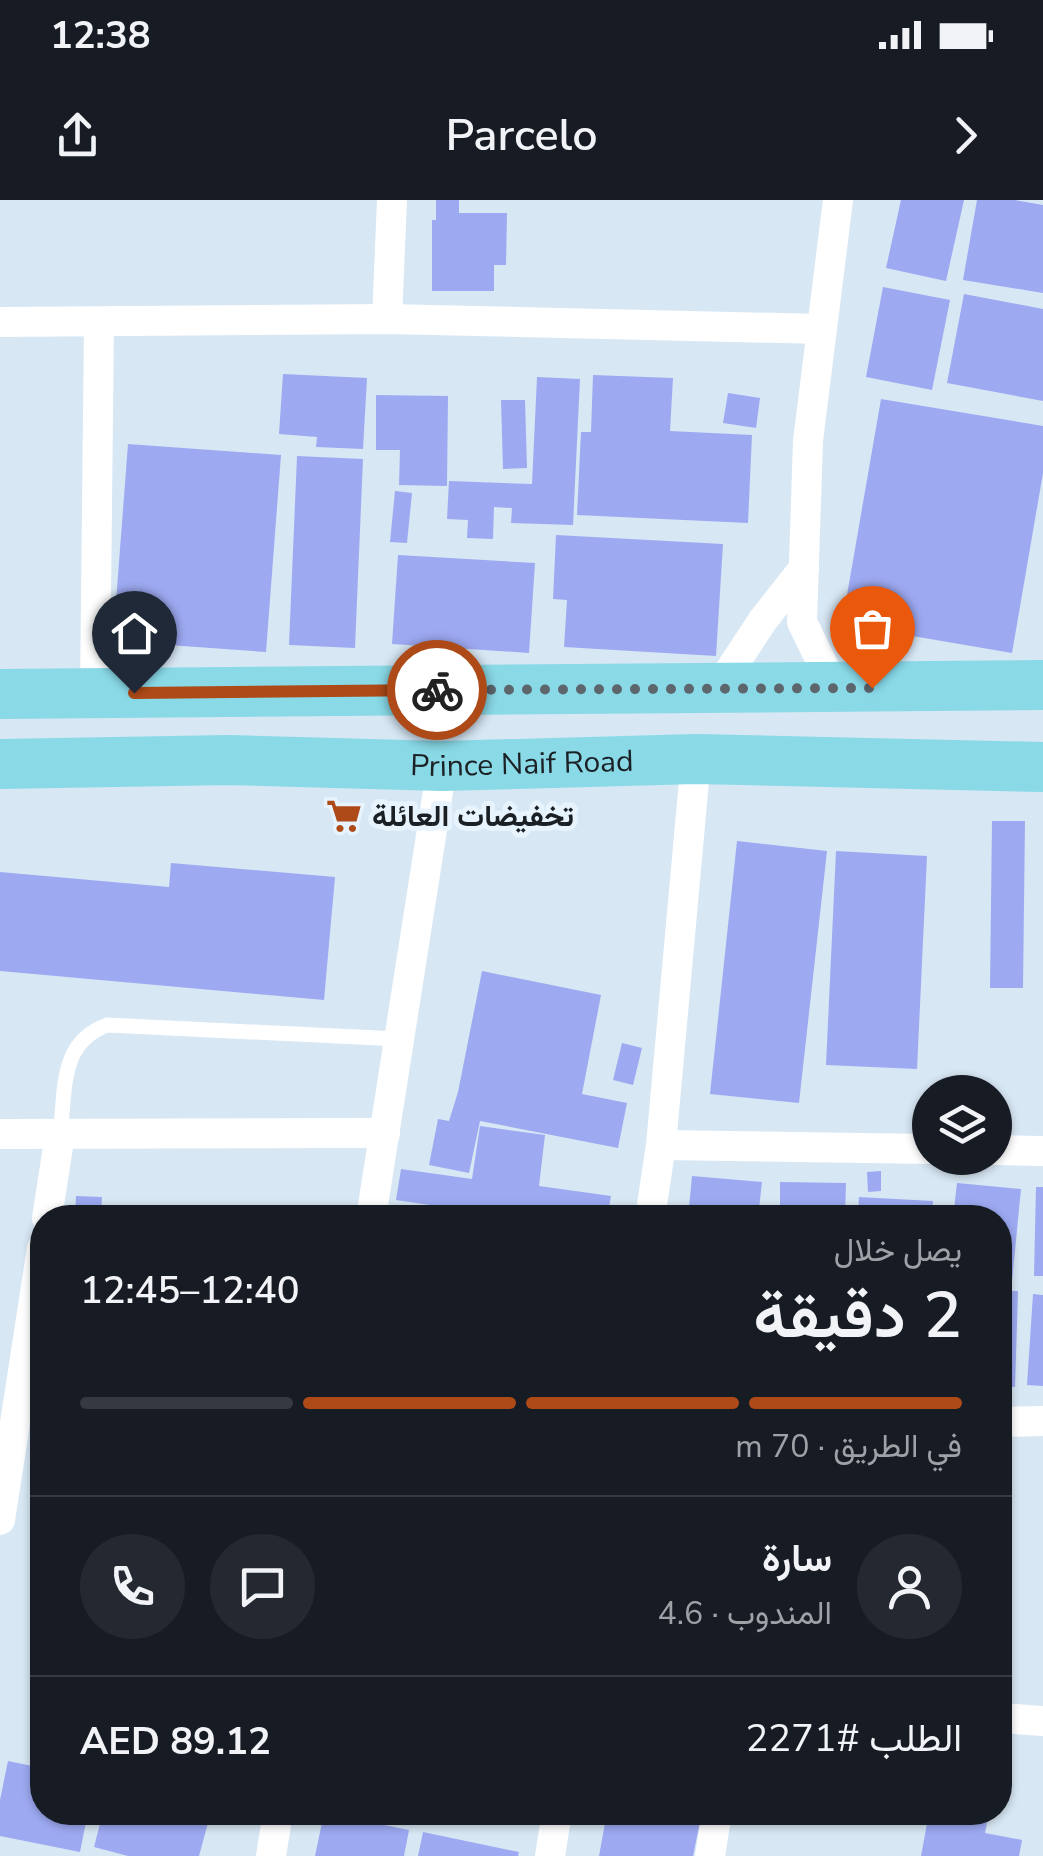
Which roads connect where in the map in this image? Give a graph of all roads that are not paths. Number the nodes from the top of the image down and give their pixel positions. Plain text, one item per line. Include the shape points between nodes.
1 (392, 200) edge
2 (838, 200) edge
3 (387, 318) junction
4 (0, 322) edge
5 (99, 323) junction
6 (822, 329) junction
7 (804, 568) junction
8 (1037, 679) edge
9 (719, 687) junction
10 (834, 688) junction
11 (95, 693) junction
12 (0, 694) edge
13 (696, 759) junction
14 (0, 764) edge
15 (442, 766) junction
16 (1043, 767) edge
17 (399, 1040) junction
18 (384, 1133) junction
19 (0, 1134) edge
20 (60, 1134) junction
21 (661, 1145) junction
22 (912, 1149) edge
23 (1012, 1150) edge
24 (1043, 1151) edge
25 (49, 1205) edge
26 (374, 1205) edge
27 (652, 1205) edge
28 (30, 1308) edge
29 (8, 1417) edge
30 (1012, 1422) edge
31 (1043, 1422) edge
32 (0, 1520) edge
33 (1012, 1719) edge
34 (1043, 1721) edge
35 (276, 1825) edge
36 (555, 1825) edge
37 (714, 1825) edge
38 (272, 1856) edge
39 (550, 1856) edge
40 (710, 1856) edge

1 - 3 street
2 - 6 street
3 - 5 street
3 - 6 street
4 - 5 street
5 - 11 street
6 - 7 street via 808,441
7 - 9 street
7 - 10 street via 802,622
8 - 10 main road
9 - 10 main road
9 - 11 main road
11 - 12 main road
13 - 15 main road, Prince Naif Road
13 - 16 main road, Prince Naif Road
13 - 21 street
14 - 15 main road, Prince Naif Road via 229,760
15 - 17 street
17 - 18 street
17 - 20 lane via 107,1024 72,1050
18 - 20 street
18 - 26 street
19 - 20 street
20 - 25 street
21 - 22 street
21 - 27 street
23 - 24 street
28 - 29 street
29 - 32 street
30 - 31 street
33 - 34 street
35 - 38 street
36 - 39 street
37 - 40 street

